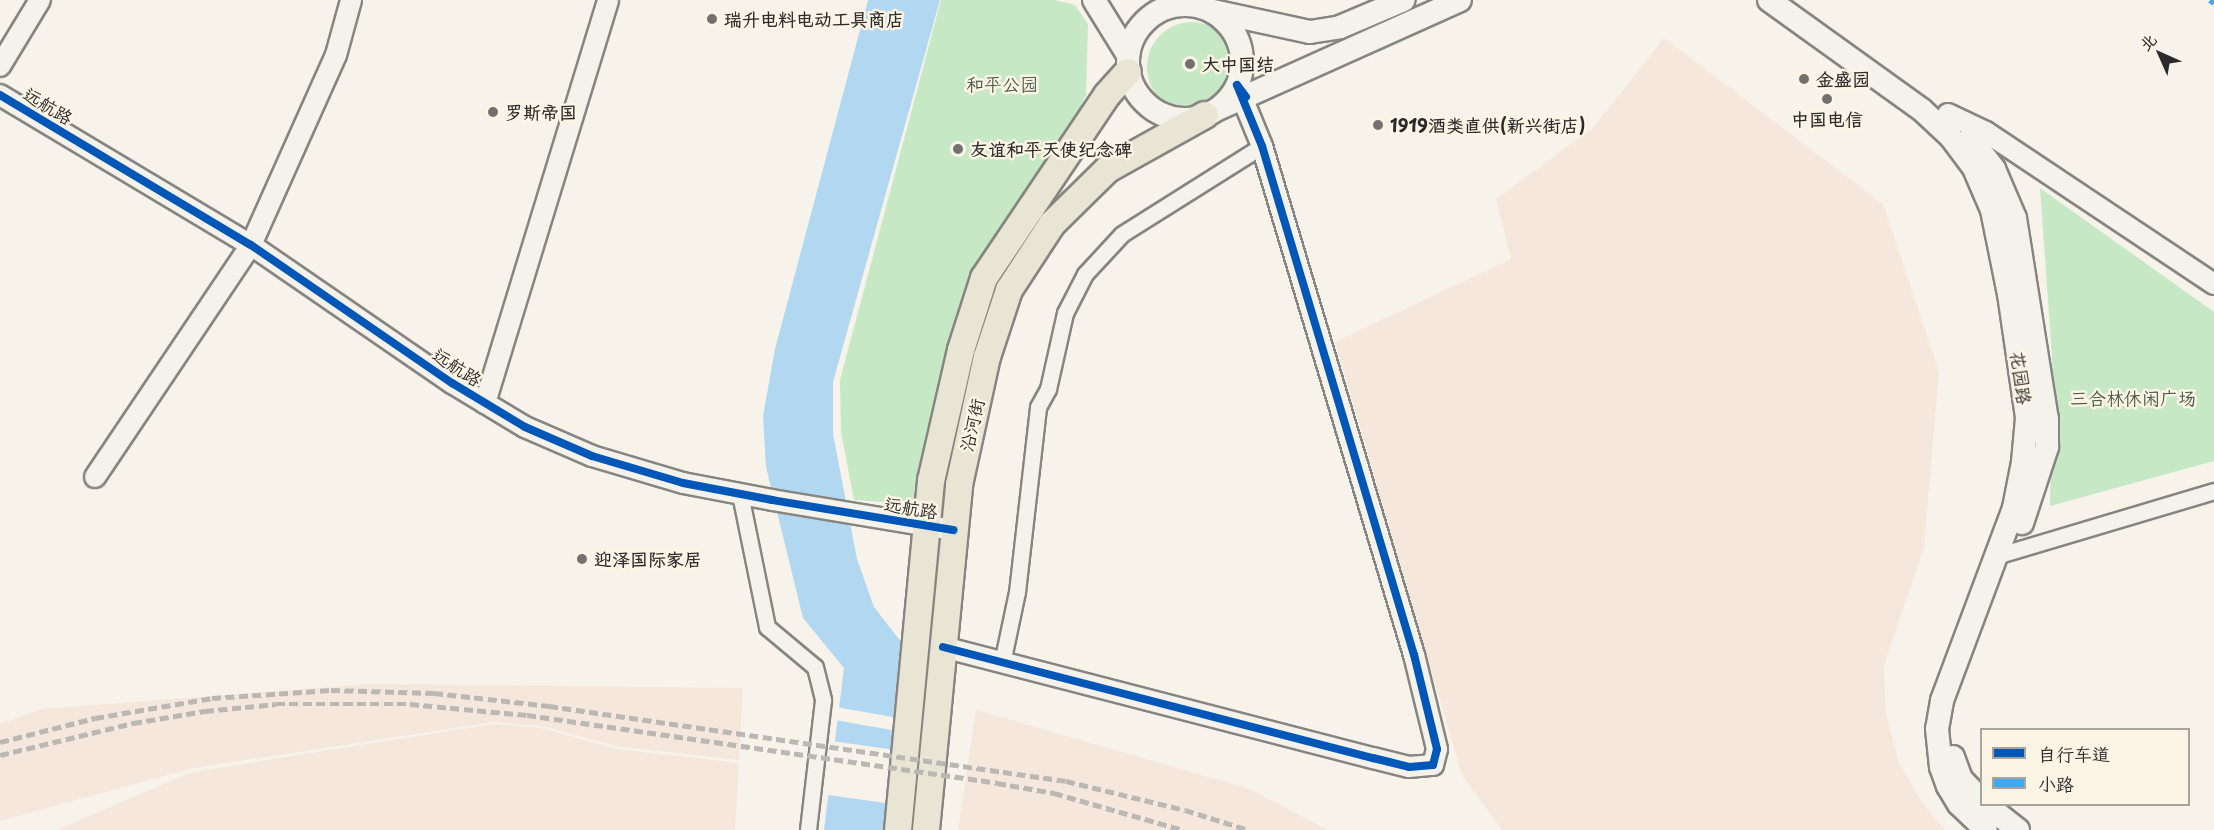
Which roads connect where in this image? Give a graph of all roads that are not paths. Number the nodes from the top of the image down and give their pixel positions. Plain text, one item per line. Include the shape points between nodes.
1 (40, 0) edge
2 (351, 0) edge
3 (608, 0) edge
4 (1094, 0) edge
5 (1404, 0) edge
6 (1460, 0) edge
7 (1769, 0) edge
8 (1800, 2) edge
9 (1188, 5) edge
10 (1241, 9) edge
11 (1128, 63) junction
12 (0, 66) edge
13 (1242, 93) junction
14 (0, 95) edge
15 (1948, 114) junction
16 (1205, 115) junction
17 (1262, 146) junction
18 (251, 244) junction
19 (2214, 284) edge
20 (485, 403) junction
21 (95, 477) dead end
22 (2214, 491) edge
23 (740, 494) junction
24 (927, 525) junction
25 (954, 530) junction
26 (2003, 554) junction
27 (943, 647) junction
28 (1002, 663) junction
29 (1980, 799) edge
30 (1988, 806) edge
31 (808, 830) edge
32 (898, 830) edge
33 (926, 830) edge
34 (1986, 830) edge
35 (2018, 830) edge

1 - 12 street
2 - 18 street via 336,55
3 - 20 street
4 - 11 main road
5 - 10 main road via 1340,27 1310,32
6 - 13 main road
7 - 26 main road, 花园路 via 1936,123 1973,166 1992,210 2027,418 2023,462
8 - 15 main road, 花园路
9 - 10 main road
9 - 11 main road via 1160,10 1144,21 1133,37
9 - 13 main road via 1226,22 1238,41
11 - 16 main road via 1136,93 1162,114 1183,119
11 - 24 main road, 沿河街 via 984,278 958,360 931,481
13 - 16 main road
13 - 17 street
14 - 18 street, 远航路
15 - 19 street via 1986,132
15 - 26 main road, 花园路 via 1994,169 2015,218 2048,419 2047,447
16 - 25 main road, 沿河街 via 1107,168 1052,224 1009,290 987,357 958,485
17 - 28 street via 1122,234 1085,274 1065,313 1048,390 1038,407 1017,592
17 - 28 street via 1414,655 1437,750 1433,765 1409,767
18 - 20 street, 远航路
18 - 21 street
20 - 23 street, 远航路 via 525,427 592,456 683,483
22 - 26 street
23 - 24 street, 远航路
23 - 31 street via 767,627 815,667 823,700
24 - 25 street, 远航路
24 - 32 main road, 沿河街
25 - 27 main road, 沿河街
26 - 29 main road, 花园路 via 1956,701 1952,725 1956,769
26 - 34 main road, 花园路 via 1942,701 1937,729 1937,748 1948,786 1959,804
27 - 28 street
27 - 33 main road, 沿河街
30 - 35 main road

